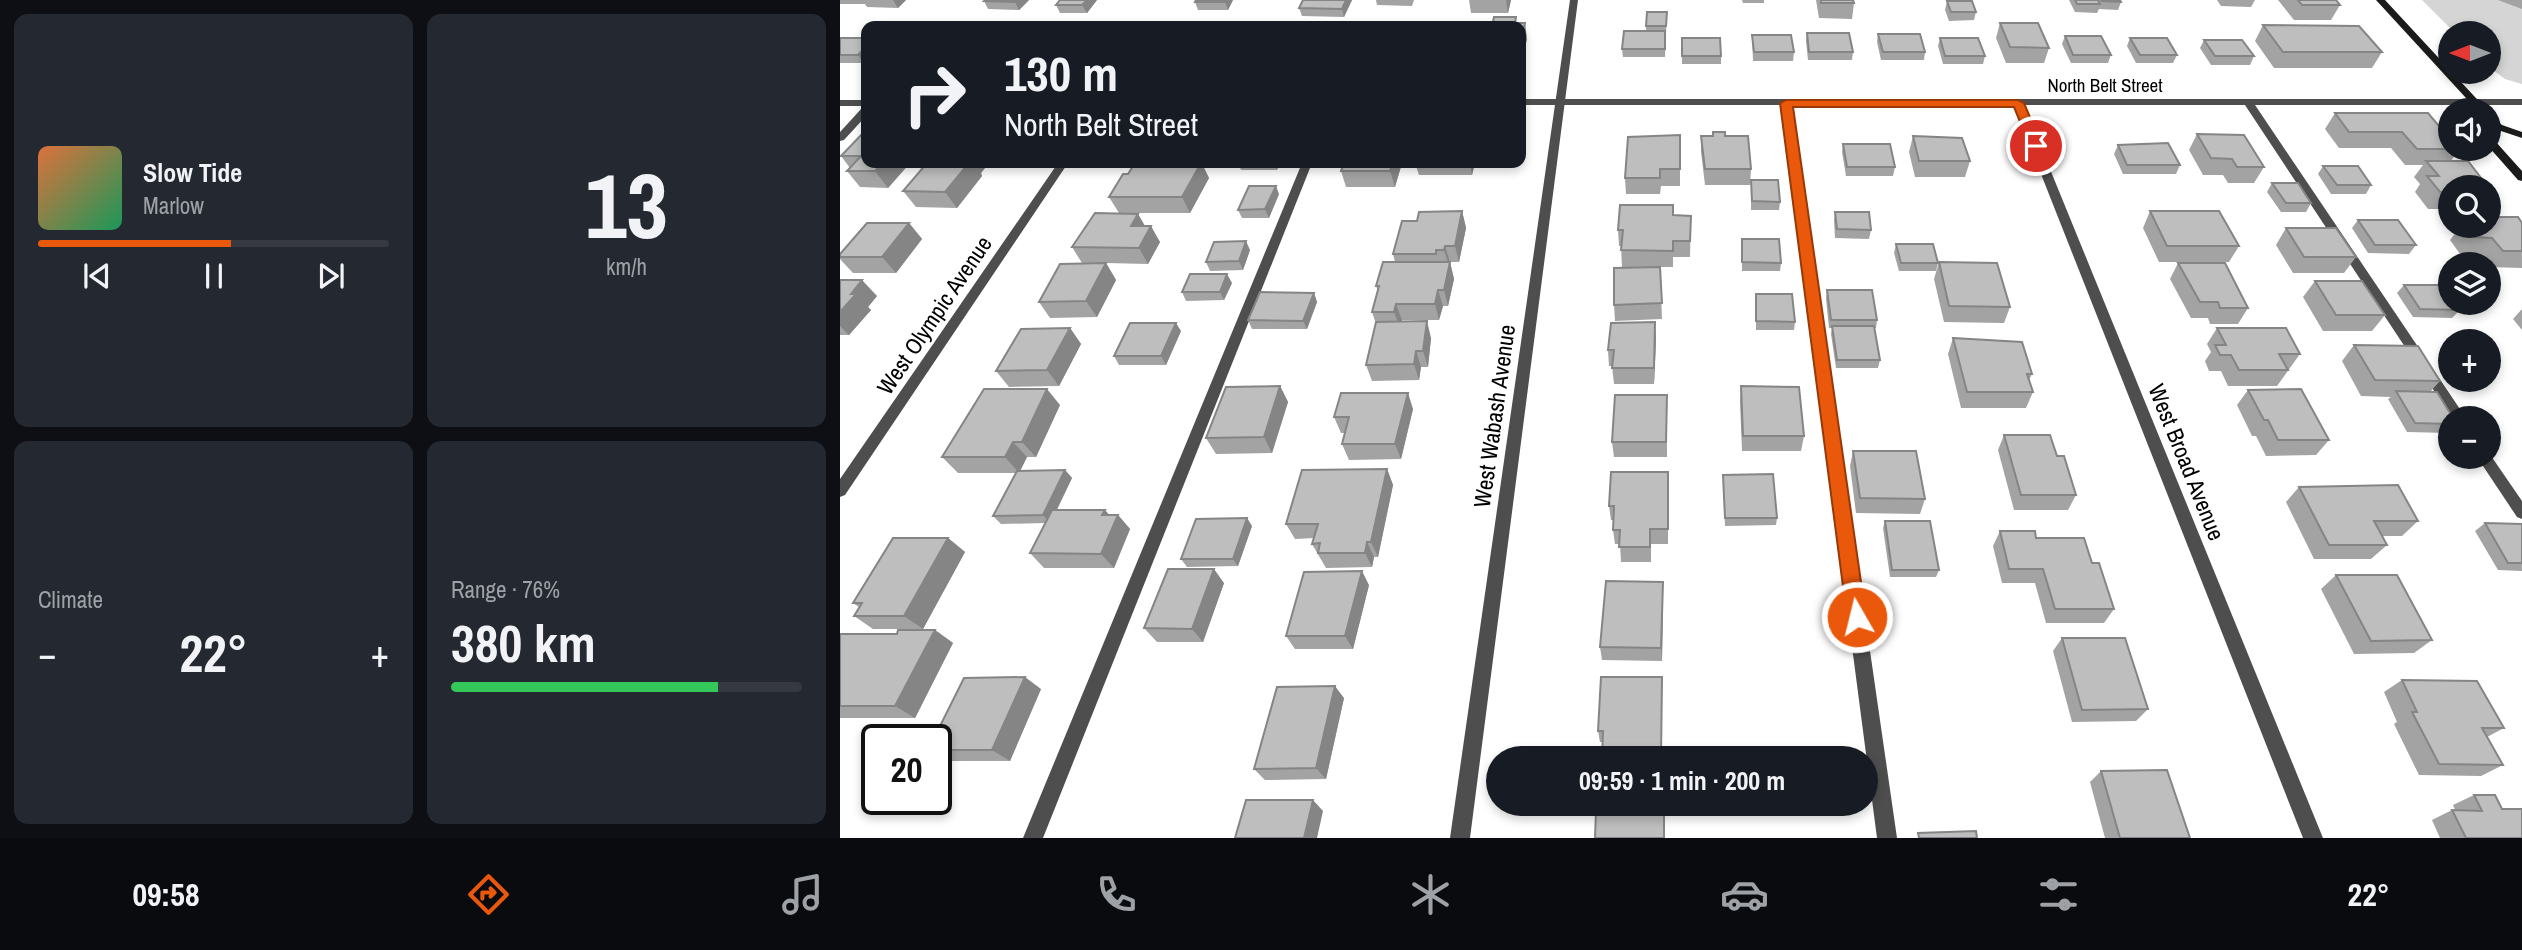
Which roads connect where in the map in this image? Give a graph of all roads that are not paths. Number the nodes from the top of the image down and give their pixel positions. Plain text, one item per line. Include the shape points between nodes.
1 (1574, 0) edge
2 (2380, 0) edge
3 (2471, 98) edge
4 (1526, 102) edge
5 (1560, 102) junction
6 (2248, 102) junction
7 (2522, 102) edge
8 (840, 103) edge
9 (861, 103) edge
10 (1786, 103) junction
11 (2018, 103) junction
12 (2501, 104) edge
13 (2438, 105) edge
14 (861, 115) edge
15 (2501, 128) edge
16 (2522, 135) edge
17 (840, 138) edge
18 (2501, 154) edge
19 (1060, 168) edge
20 (1305, 168) edge
21 (2522, 178) edge
22 (2451, 406) edge
23 (2492, 469) edge
24 (840, 491) edge
25 (2522, 513) edge
26 (1033, 838) edge
27 (1460, 838) edge
28 (1887, 838) edge
29 (2313, 838) edge

1 - 5 street, West Wabash Avenue
2 - 3 main road
4 - 5 street, North Belt Street
5 - 10 street, North Belt Street
5 - 27 street, West Wabash Avenue
6 - 11 street, North Belt Street
6 - 13 street, North Belt Street
6 - 22 street
7 - 12 street, North Belt Street
8 - 9 street
10 - 11 street, North Belt Street
10 - 28 street
11 - 29 street, West Broad Avenue
14 - 17 street
15 - 16 main road
18 - 21 main road
19 - 24 street, West Olympic Avenue
20 - 26 street
23 - 25 street

